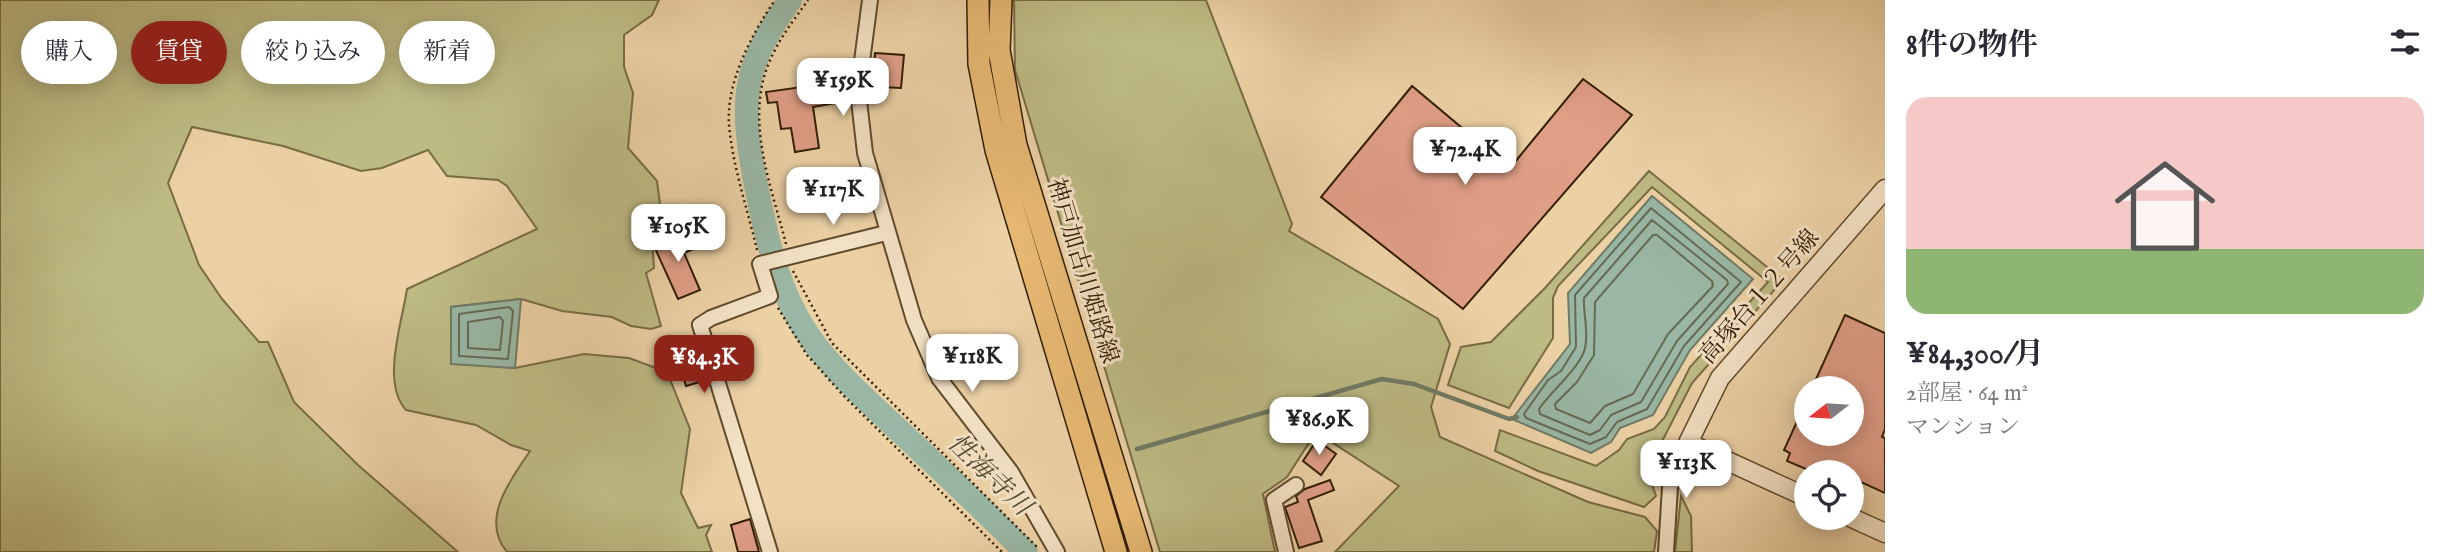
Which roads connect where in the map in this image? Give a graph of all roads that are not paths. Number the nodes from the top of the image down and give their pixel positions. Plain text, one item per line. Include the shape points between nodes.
1 (870, 0) edge
2 (978, 0) edge
3 (1001, 0) edge
4 (1885, 189) edge
5 (886, 233) junction
6 (1688, 443) junction
7 (1296, 485) dead end
8 (1794, 492) edge
9 (1864, 523) edge
10 (1885, 533) edge
11 (770, 552) edge
12 (1057, 552) edge
13 (1116, 552) edge
14 (1141, 552) edge
15 (1286, 552) edge
16 (1666, 552) edge

1 - 5 street via 858,92 865,153
2 - 13 main road, 神戸加古川姫路線 via 979,64 996,150
3 - 14 main road, 神戸加古川姫路線 via 999,50 1016,145
4 - 6 street, 高塚台１２号線 via 1720,378
5 - 11 street via 760,264 770,296 700,325
5 - 12 street via 914,320 939,378 1011,472
6 - 8 street
6 - 16 street via 1670,487
7 - 15 street via 1274,500
9 - 10 street

